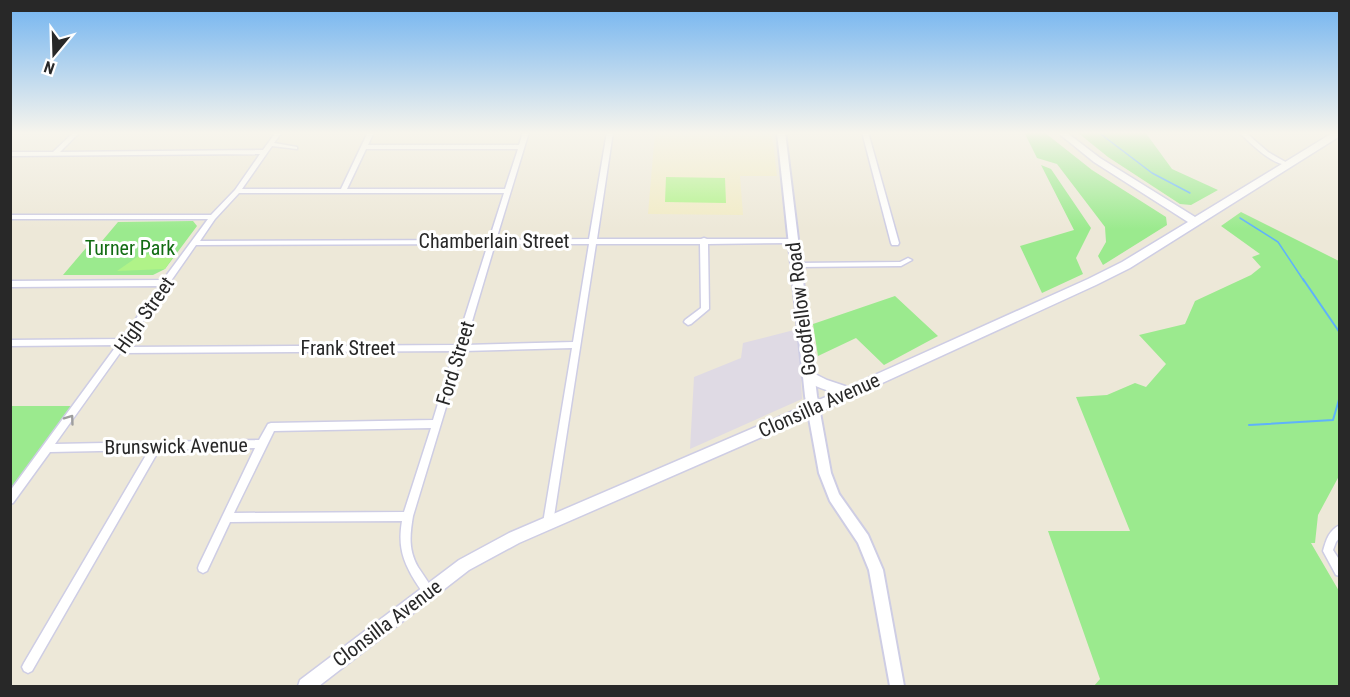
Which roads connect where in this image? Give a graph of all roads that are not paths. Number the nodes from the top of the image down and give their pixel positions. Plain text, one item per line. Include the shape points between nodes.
1 (1286, 164) edge
2 (255, 165) edge
3 (356, 165) edge
4 (516, 165) edge
5 (605, 165) edge
6 (785, 165) edge
7 (874, 165) edge
8 (1105, 165) edge
9 (508, 190) junction
10 (237, 191) junction
11 (343, 191) junction
12 (1160, 200) junction
13 (1211, 211) junction
14 (213, 216) junction
15 (10, 217) edge
16 (1194, 221) junction
17 (1181, 229) junction
18 (492, 240) junction
19 (704, 240) junction
20 (592, 241) junction
21 (793, 241) junction
22 (195, 243) junction
23 (895, 243) dead end
24 (908, 260) dead end
25 (797, 265) junction
26 (166, 283) junction
27 (10, 284) edge
28 (688, 322) dead end
29 (10, 343) edge
30 (576, 345) junction
31 (123, 346) junction
32 (460, 348) junction
33 (809, 376) junction
34 (849, 392) junction
35 (814, 408) junction
36 (436, 424) junction
37 (262, 444) junction
38 (156, 446) junction
39 (48, 448) junction
40 (10, 500) edge
41 (408, 516) junction
42 (228, 518) junction
43 (548, 523) junction
44 (1340, 529) edge
45 (203, 568) dead end
46 (1340, 571) edge
47 (428, 591) junction
48 (28, 667) dead end
49 (306, 687) edge
50 (897, 687) edge

1 - 13 main road, Clonsilla Avenue
2 - 10 street, High Street
3 - 11 street
4 - 9 street, Ford Street
5 - 20 street
6 - 21 street, Goodfellow Road
7 - 23 street
8 - 12 main road
9 - 11 street
9 - 18 street, Ford Street
10 - 11 street
10 - 14 street, High Street
12 - 13 main road via 1188,210
12 - 16 main road
12 - 17 main road via 1177,216
13 - 16 main road, Clonsilla Avenue
14 - 15 street
14 - 22 street, High Street
16 - 17 main road, Clonsilla Avenue
17 - 34 main road, Clonsilla Avenue via 1098,279
18 - 20 street, Chamberlain Street
18 - 22 street, Chamberlain Street
18 - 32 street, Ford Street
19 - 20 street, Chamberlain Street
19 - 21 street, Chamberlain Street
19 - 28 street via 705,309
20 - 30 street
21 - 25 street, Goodfellow Road
22 - 26 street, High Street
24 - 25 street via 901,264
25 - 33 street, Goodfellow Road
26 - 27 street
26 - 31 street, High Street
29 - 31 street, Frank Street
30 - 32 street, Frank Street
30 - 43 street
31 - 32 street, Frank Street
39 -> 31 street, High Street
32 - 36 street, Ford Street
33 - 34 main road
33 - 35 street, Goodfellow Road
34 - 35 main road, Clonsilla Avenue
35 - 43 main road, Clonsilla Avenue
35 - 50 street, Goodfellow Road via 829,485 863,539 876,570
36 - 37 street, Brunswick Avenue via 271,427
36 - 41 street, Ford Street
37 - 38 street, Brunswick Avenue
37 - 42 street
38 - 39 street, Brunswick Avenue
38 - 48 street
39 - 40 street, High Street
41 - 42 street
41 - 47 street, Ford Street via 403,542 407,560
42 - 45 street
43 - 47 main road, Clonsilla Avenue via 514,537
44 - 46 street via 1328,551
47 - 49 main road, Clonsilla Avenue

